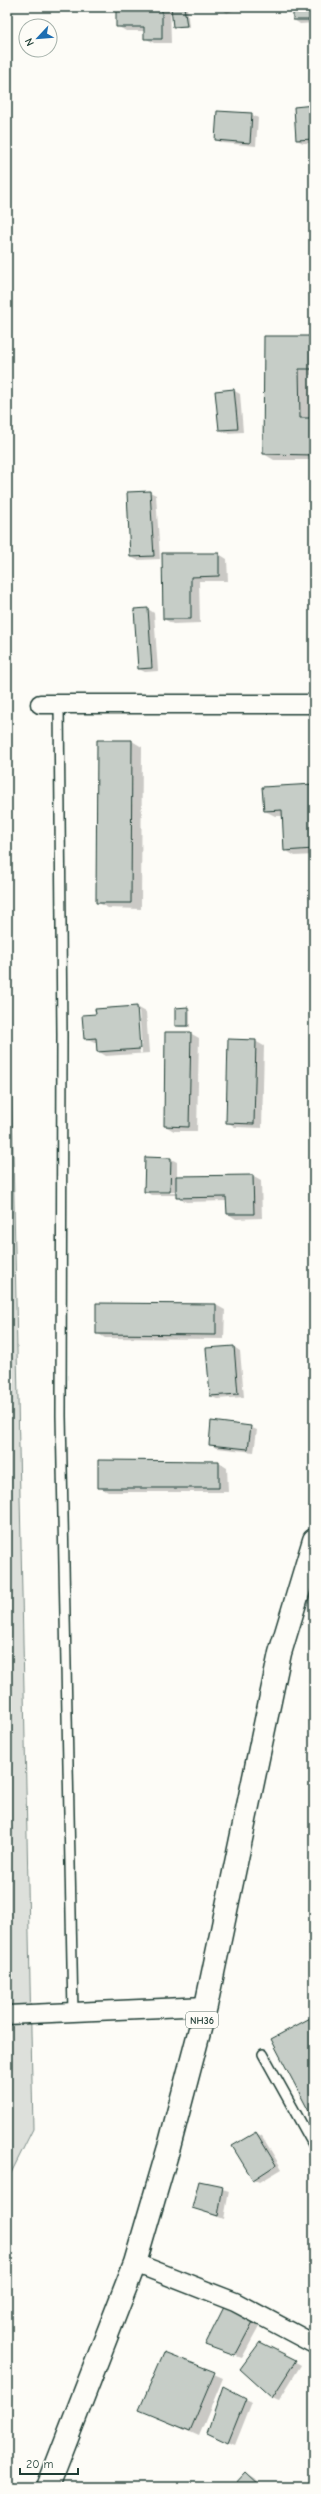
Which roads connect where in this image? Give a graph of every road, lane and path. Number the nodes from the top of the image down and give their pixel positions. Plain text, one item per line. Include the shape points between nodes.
1 (40, 704) dead end
2 (59, 704) junction
3 (314, 704) edge
4 (314, 1540) edge
5 (206, 2006) junction
6 (73, 2012) junction
7 (7, 2015) edge
8 (263, 2054) dead end
9 (314, 2146) edge
10 (135, 2263) junction
11 (314, 2344) edge
12 (48, 2487) edge

1 - 2 street
2 - 3 street
2 - 6 lane via 62,1027 61,1416
4 - 5 highway, NH36 via 280,1654
5 - 6 street
5 - 10 highway, NH36
6 - 7 street
8 - 9 lane
10 - 11 street via 235,2302
10 - 12 highway, NH36

